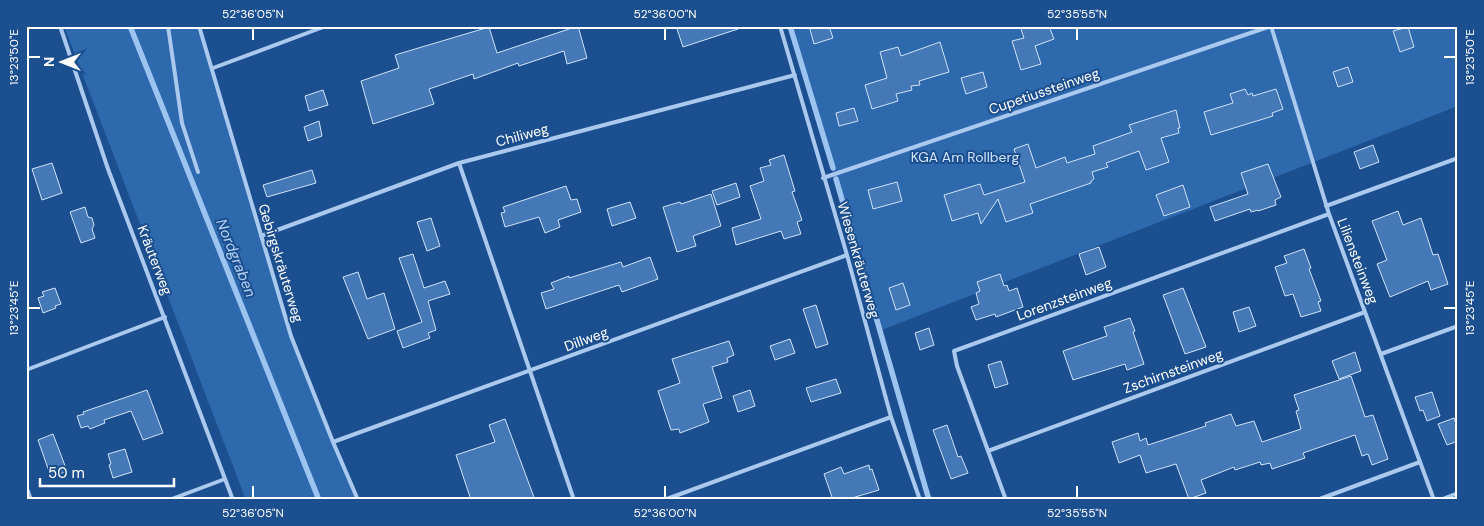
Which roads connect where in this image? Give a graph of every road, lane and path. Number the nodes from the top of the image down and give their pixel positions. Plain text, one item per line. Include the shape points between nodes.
1 (60, 26) edge
2 (168, 26) edge
3 (199, 26) edge
4 (326, 26) edge
5 (780, 26) edge
6 (1271, 26) edge
7 (213, 68) junction
8 (795, 75) junction
9 (1458, 158) edge
10 (460, 163) junction
11 (198, 172) dead end
12 (823, 178) junction
13 (1326, 206) junction
14 (1329, 214) junction
15 (261, 236) junction
16 (847, 255) junction
17 (1365, 312) junction
18 (165, 317) junction
19 (1458, 326) edge
20 (1381, 354) junction
21 (26, 370) edge
22 (531, 371) junction
23 (891, 417) junction
24 (333, 442) junction
25 (988, 451) junction
26 (1420, 462) junction
27 (225, 479) junction
28 (26, 486) edge
29 (1458, 493) edge
30 (31, 500) edge
31 (169, 500) edge
32 (233, 500) edge
33 (358, 500) edge
34 (574, 500) edge
35 (664, 500) edge
36 (920, 500) edge
37 (1006, 500) edge
38 (1317, 500) edge
39 (1434, 500) edge
40 (1440, 500) edge

1 - 18 lane, Kräuterweg via 108,169
2 - 11 lane via 182,123
3 - 7 lane, Gebirgskräuterweg
4 - 7 lane
5 - 8 lane, Wiesenkräuterweg
6 - 12 lane, Cupetiussteinweg
6 - 13 lane, Liliensteinweg
7 - 15 lane, Gebirgskräuterweg
8 - 10 lane, Chiliweg
8 - 12 lane, Wiesenkräuterweg
9 - 13 lane
10 - 15 lane, Chiliweg
10 - 22 lane
12 - 16 lane, Wiesenkräuterweg
13 - 14 lane, Liliensteinweg
14 - 17 lane, Liliensteinweg
14 - 25 lane, Lorenzsteinweg via 954,351
15 - 24 lane, Gebirgskräuterweg via 291,336
16 - 22 lane, Dillweg
16 - 23 lane, Wiesenkräuterweg
17 - 20 lane, Liliensteinweg
17 - 25 lane, Zschirnsteinweg
18 - 21 lane
18 - 27 lane, Kräuterweg
19 - 20 lane
20 - 26 lane, Liliensteinweg
22 - 24 lane, Dillweg
22 - 34 lane
23 - 35 lane
23 - 36 lane, Wiesenkräuterweg
24 - 33 lane, Gebirgskräuterweg
25 - 37 lane, Lorenzsteinweg
26 - 38 lane
26 - 39 lane, Liliensteinweg
27 - 31 lane
27 - 32 lane, Kräuterweg
28 - 30 lane
29 - 40 lane

